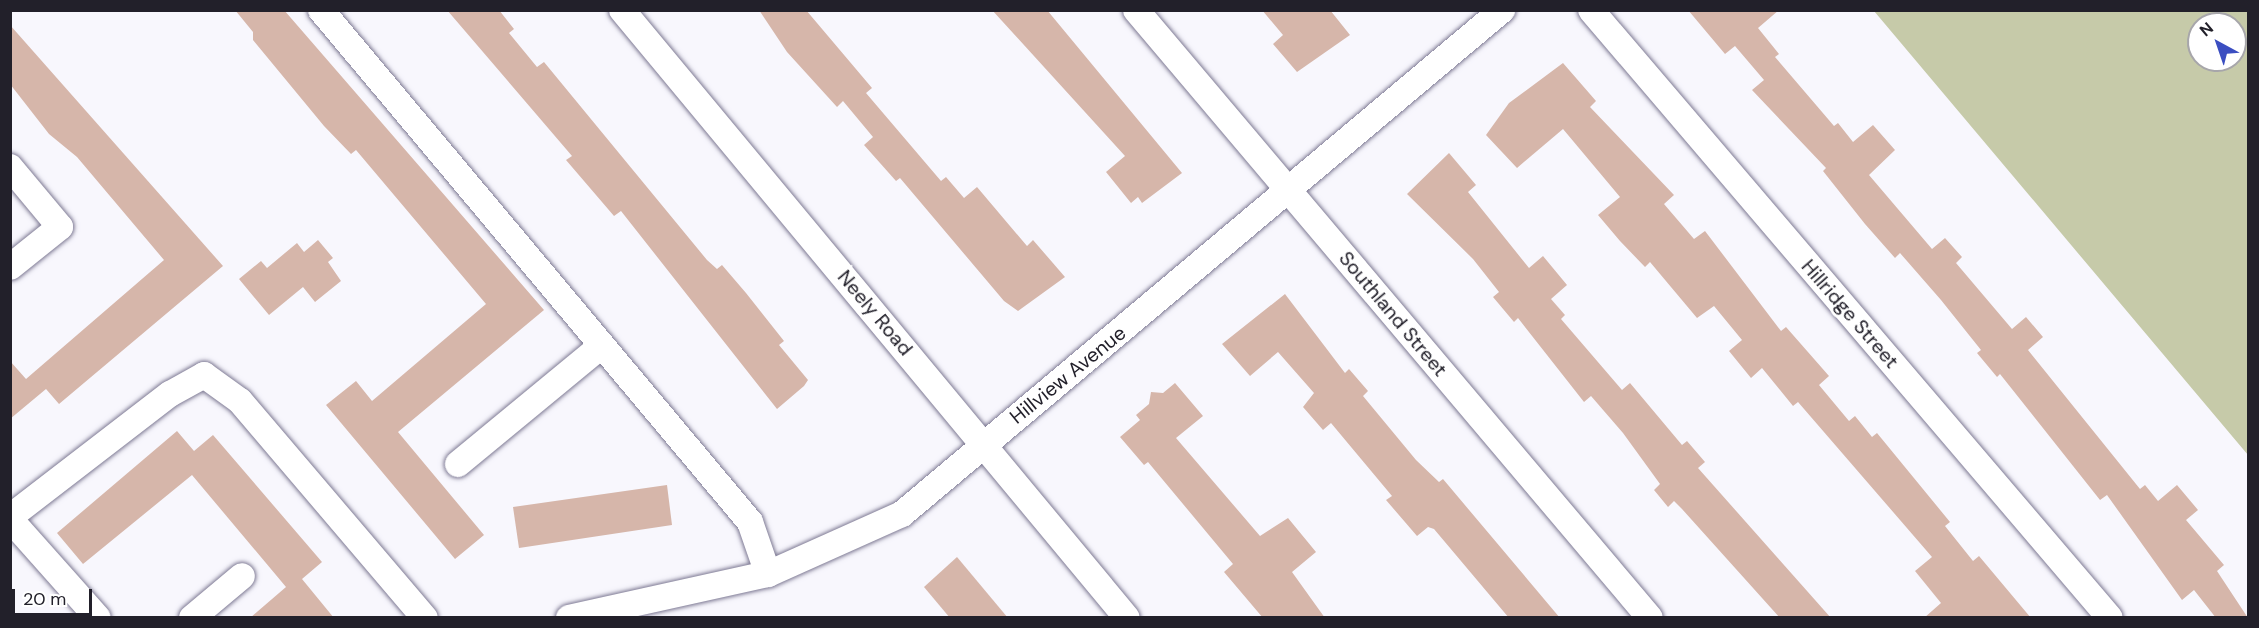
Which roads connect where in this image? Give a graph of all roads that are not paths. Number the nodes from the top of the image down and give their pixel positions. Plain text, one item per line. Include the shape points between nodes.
1 (321, 10) edge
2 (622, 10) edge
3 (1136, 10) edge
4 (1502, 10) edge
5 (1591, 10) edge
6 (10, 167) edge
7 (1290, 192) junction
8 (10, 267) edge
9 (601, 346) junction
10 (984, 444) junction
11 (458, 464) dead end
12 (10, 518) edge
13 (768, 574) junction
14 (242, 576) dead end
15 (98, 618) edge
16 (192, 618) edge
17 (425, 618) edge
18 (570, 618) edge
19 (1127, 618) edge
20 (1650, 618) edge
21 (2110, 618) edge

1 - 9 street
2 - 10 street, Neely Road
3 - 7 street, Southland Street
4 - 7 street, Hillview Avenue
5 - 21 street, Hillridge Street
6 - 8 street via 60,227
7 - 10 street, Hillview Avenue
7 - 20 street, Southland Street
9 - 11 street
9 - 13 street via 750,522
10 - 13 street, Hillview Avenue via 902,514
10 - 19 street, Neely Road
12 - 15 street
12 - 17 street via 170,394 204,375 240,401
13 - 18 street, Hillview Avenue
14 - 16 street

